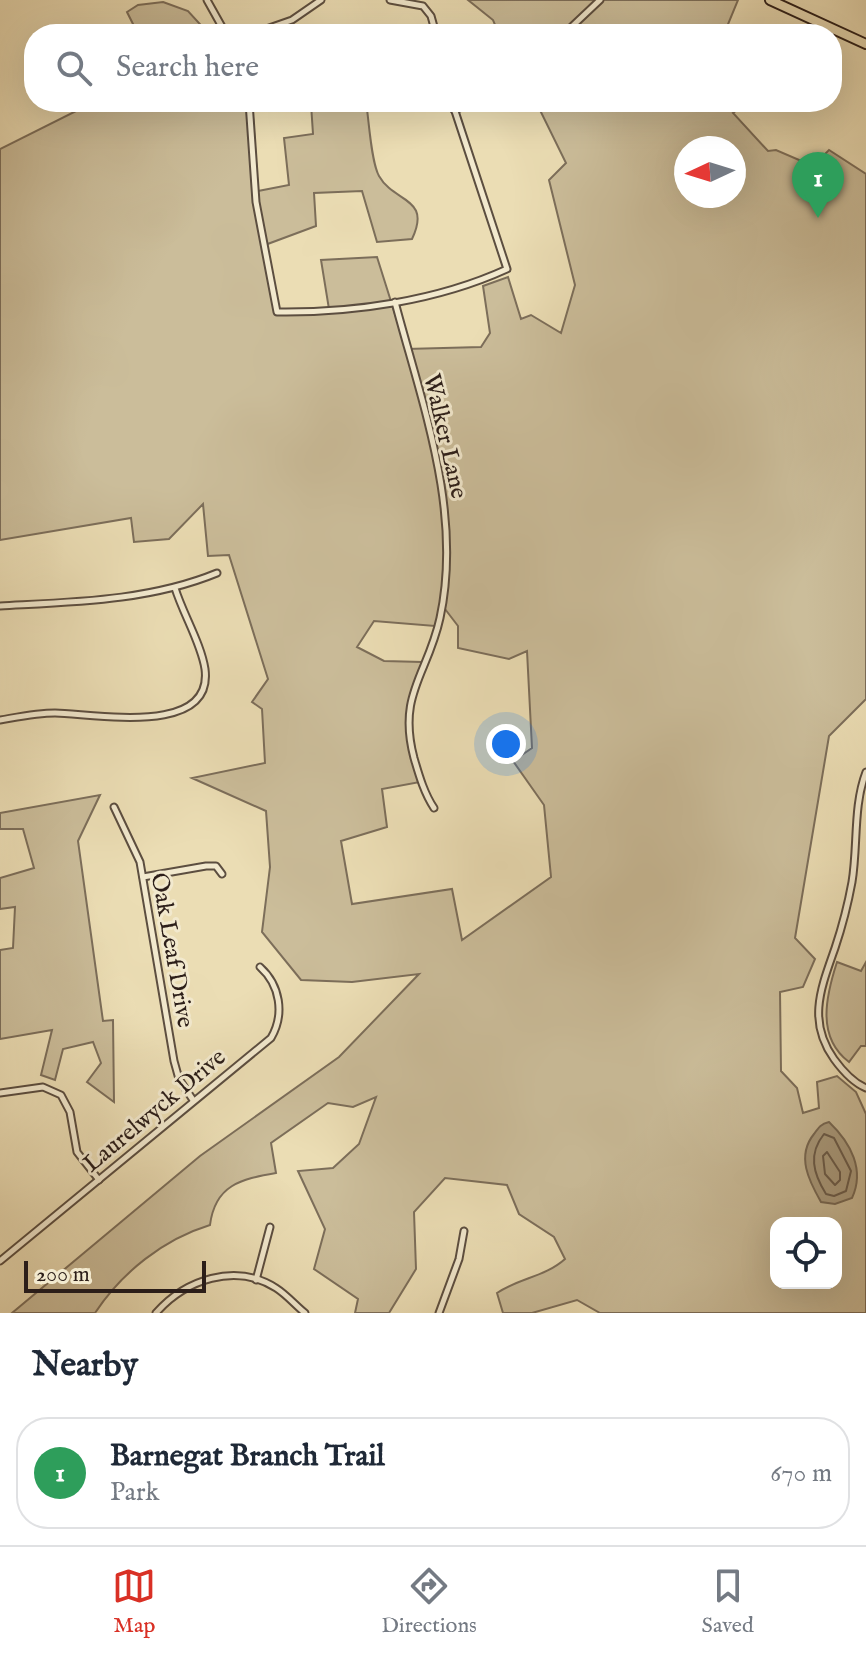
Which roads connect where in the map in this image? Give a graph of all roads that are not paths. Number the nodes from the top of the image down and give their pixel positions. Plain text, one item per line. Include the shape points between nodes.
1 (207, 0) edge
2 (321, 0) edge
3 (390, 0) edge
4 (600, 0) edge
5 (770, 0) edge
6 (220, 24) edge
7 (281, 24) edge
8 (433, 24) edge
9 (575, 24) edge
10 (822, 24) edge
11 (842, 33) edge
12 (866, 44) edge
13 (250, 112) edge
14 (455, 112) edge
15 (395, 302) junction
16 (217, 573) dead end
17 (175, 588) junction
18 (0, 606) edge
19 (0, 720) edge
20 (866, 772) edge
21 (114, 807) dead end
22 (434, 808) dead end
23 (222, 874) dead end
24 (143, 877) junction
25 (260, 967) dead end
26 (866, 1088) edge
27 (0, 1093) edge
28 (193, 1100) junction
29 (99, 1180) junction
30 (270, 1227) dead end
31 (464, 1231) dead end
32 (0, 1261) edge
33 (256, 1280) junction
34 (156, 1313) edge
35 (305, 1313) edge
36 (439, 1313) edge

1 - 6 street
2 - 7 street
3 - 8 street via 423,6
4 - 9 street
5 - 10 highway
11 - 12 highway
13 - 15 street via 256,202 277,312
14 - 15 street via 507,269 473,284
15 - 22 street, Walker Lane via 445,493 440,621 407,714 419,776
16 - 17 street
17 - 18 street via 57,605
17 - 19 street via 205,669 203,688 188,707 107,719 58,713
20 - 26 street via 845,913 817,1007 828,1050
21 - 24 street, Oak Leaf Drive via 136,849
23 - 24 street via 216,866 206,866
24 - 28 street, Oak Leaf Drive via 174,1061
25 - 28 street, Laurelwyck Drive via 271,977 278,999 276,1029
27 - 29 street via 43,1087 61,1095 70,1112 77,1152
28 - 29 street, Laurelwyck Drive
29 - 32 street, Laurelwyck Drive
30 - 33 street
31 - 36 street
33 - 34 street via 202,1280
33 - 35 street via 275,1287

